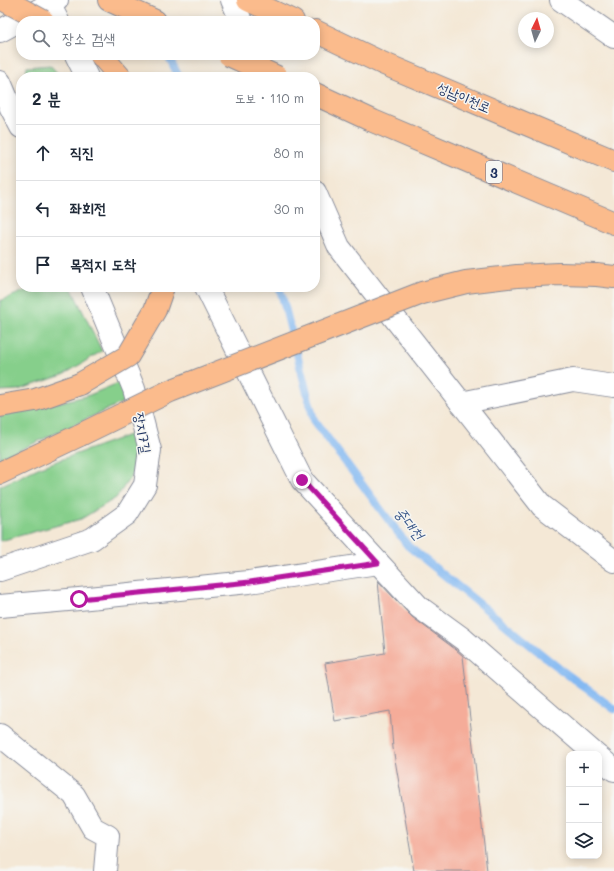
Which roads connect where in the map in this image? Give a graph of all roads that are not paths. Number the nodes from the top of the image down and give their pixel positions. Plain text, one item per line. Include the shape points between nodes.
1 (4, 0) edge
2 (109, 0) edge
3 (232, 0) edge
4 (248, 0) edge
5 (561, 0) edge
6 (52, 12) edge
7 (41, 16) edge
8 (144, 16) edge
9 (239, 16) edge
10 (282, 16) edge
11 (16, 25) edge
12 (0, 31) edge
13 (320, 33) edge
14 (614, 37) edge
15 (78, 60) edge
16 (105, 60) edge
17 (240, 60) edge
18 (258, 60) edge
19 (84, 72) edge
20 (116, 72) edge
21 (263, 72) edge
22 (266, 72) edge
23 (0, 82) edge
24 (320, 96) edge
25 (16, 118) edge
26 (614, 161) edge
27 (320, 203) edge
28 (614, 223) edge
29 (606, 276) edge
30 (94, 292) edge
31 (161, 292) edge
32 (208, 292) edge
33 (614, 386) edge
34 (461, 403) junction
35 (0, 406) edge
36 (0, 473) edge
37 (614, 561) edge
38 (378, 563) junction
39 (0, 570) edge
40 (0, 606) edge
41 (0, 735) edge
42 (592, 751) edge
43 (602, 760) edge
44 (614, 770) edge
45 (105, 871) edge

1 - 6 highway, bridge
2 - 8 highway
3 - 9 street
4 - 10 highway
5 - 14 street
6 - 7 street
11 - 12 street
13 - 26 highway, 성남이천로 via 382,63
15 - 19 street
16 - 20 highway
17 - 22 highway, bridge
18 - 21 street
23 - 25 street
24 - 28 highway, 3
27 - 34 street via 339,247
29 - 36 highway, bridge via 517,276 466,282 422,293 170,391
30 - 39 street, 장지7길 via 134,389 150,450 145,485 126,514 92,539
31 - 35 highway, bridge via 155,310 128,356 80,384 35,400
32 - 38 street via 302,480
33 - 34 street via 573,380
34 - 37 street via 542,506
38 - 40 street via 250,582
38 - 42 street via 419,607 463,639
41 - 45 street via 74,795 93,828 108,836
43 - 44 street

